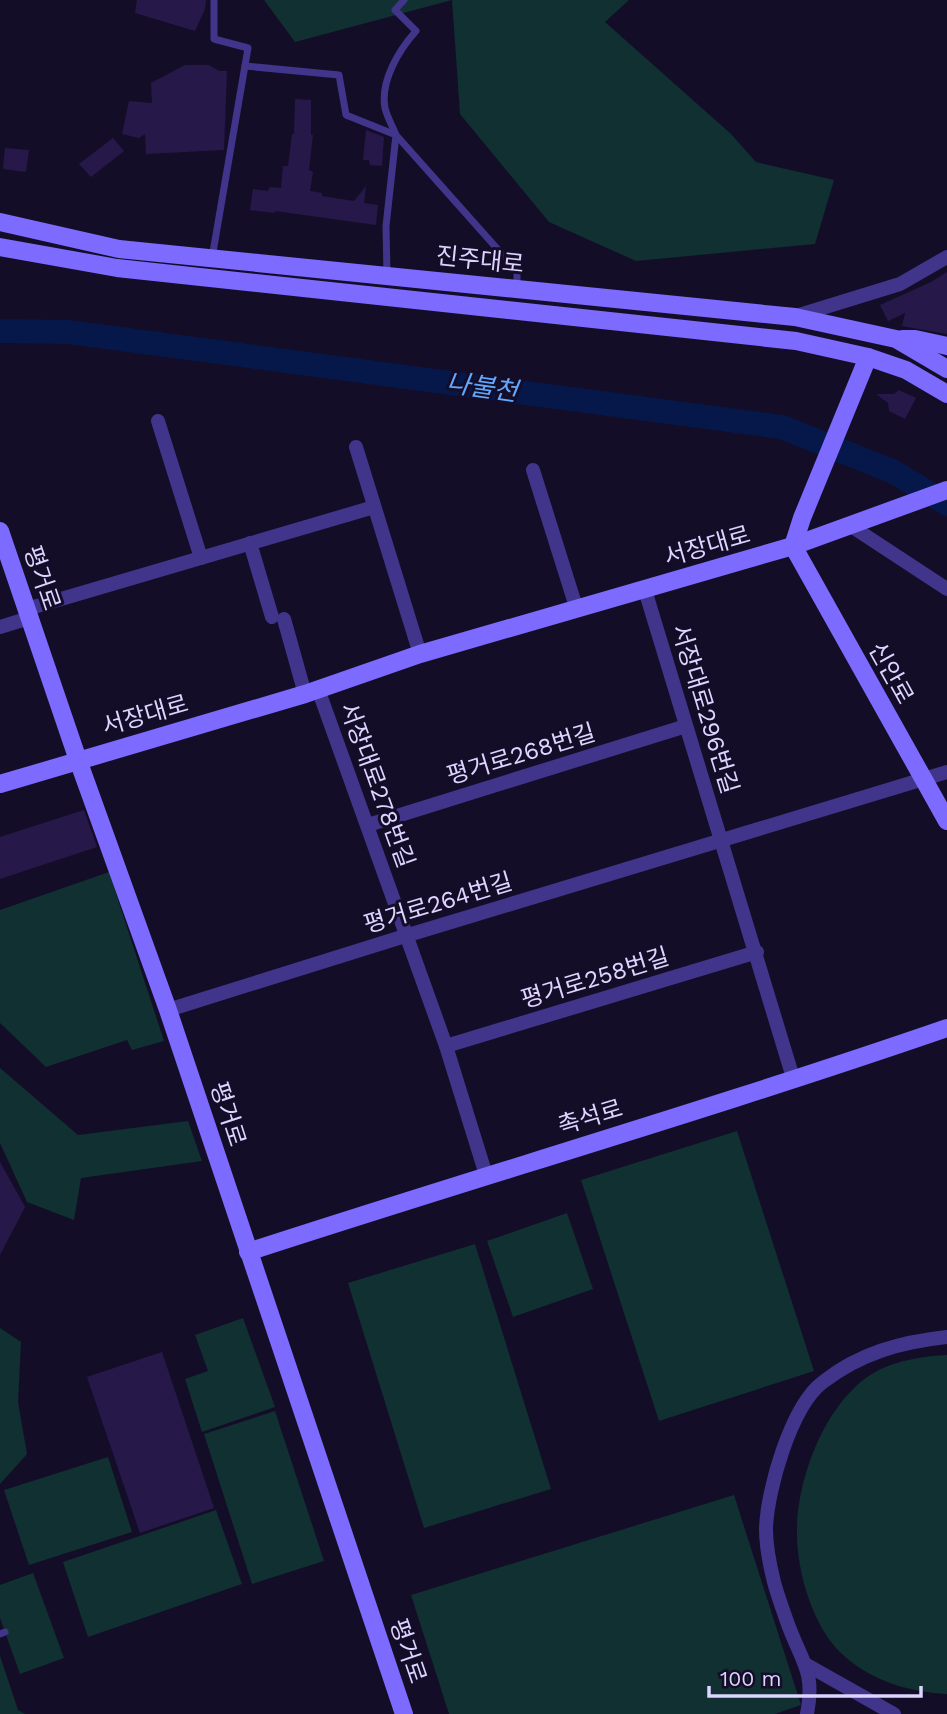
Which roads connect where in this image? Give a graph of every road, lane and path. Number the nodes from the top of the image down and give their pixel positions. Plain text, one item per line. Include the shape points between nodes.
1 (214, 0) edge
2 (404, 0) edge
3 (245, 66) junction
4 (396, 135) junction
5 (0, 222) edge
6 (0, 247) edge
7 (947, 257) edge
8 (212, 258) junction
9 (387, 276) junction
10 (517, 289) junction
11 (795, 317) junction
12 (895, 339) junction
13 (947, 346) edge
14 (868, 357) junction
15 (947, 369) edge
16 (947, 394) edge
17 (158, 421) dead end
18 (356, 446) dead end
19 (533, 470) dead end
20 (947, 490) edge
21 (374, 507) junction
22 (850, 526) junction
23 (0, 531) edge
24 (250, 543) junction
25 (793, 547) junction
26 (201, 558) junction
27 (947, 589) edge
28 (645, 590) junction
29 (576, 610) junction
30 (28, 613) junction
31 (0, 627) edge
32 (421, 654) junction
33 (311, 692) junction
34 (686, 726) junction
35 (78, 760) junction
36 (947, 772) edge
37 (922, 780) junction
38 (0, 784) edge
39 (947, 821) edge
40 (368, 825) junction
41 (722, 841) junction
42 (405, 936) junction
43 (757, 952) junction
44 (168, 1010) junction
45 (947, 1028) edge
46 (446, 1046) junction
47 (794, 1081) junction
48 (486, 1175) junction
49 (248, 1252) junction
50 (947, 1337) edge
51 (807, 1665) junction
52 (404, 1714) edge
53 (807, 1714) edge
54 (894, 1714) edge

1 - 3 lane via 214,39 248,48
2 - 4 lane via 396,10 416,31 401,48 388,76 385,108
3 - 4 lane via 339,75 346,115
3 - 8 lane
4 - 9 lane via 386,226
4 - 10 lane via 517,271
5 - 8 street, 진주대로 via 119,249
6 - 14 street, 진주대로 via 117,268 749,335
7 - 11 street via 900,284
8 - 9 street, 진주대로
9 - 10 street, 진주대로
10 - 11 street, 진주대로
11 - 12 street, 진주대로
12 - 13 street
12 - 15 street, 진주대로
14 - 16 street, 진주대로 via 905,370
14 - 25 street
17 - 26 street
18 - 21 street
19 - 29 street
20 - 22 street, 서장대로
21 - 24 street
21 - 32 street
22 - 25 street, 서장대로
22 - 27 street
23 - 30 street, 평거로
24 - 26 street
24 - 33 street
25 - 28 street, 서장대로
25 - 37 street, 신안로
26 - 30 street
28 - 29 street, 서장대로
28 - 34 street, 서장대로296번길
29 - 32 street, 서장대로
30 - 31 street
30 - 35 street, 평거로
32 - 33 street, 서장대로
33 - 35 street, 서장대로
33 - 40 street, 서장대로278번길
34 - 40 street, 평거로268번길
34 - 41 street, 서장대로296번길
35 - 38 street, 서장대로
35 - 44 street, 평거로
36 - 37 street, 평거로264번길
37 - 39 street, 신안로
37 - 41 street, 평거로264번길
40 - 42 street, 서장대로278번길
41 - 42 street, 평거로264번길
41 - 43 street, 서장대로296번길
42 - 44 street, 평거로264번길
42 - 46 street, 서장대로278번길
43 - 46 street, 평거로258번길
43 - 47 street, 서장대로296번길
44 - 49 street, 평거로
45 - 47 street, 촉석로
46 - 48 street, 서장대로278번길
47 - 48 street, 촉석로
48 - 49 street, 촉석로
49 - 52 street, 평거로
50 - 51 street via 884,1348 821,1383 799,1413 783,1451 766,1530 773,1579
51 - 53 street
51 - 54 street

